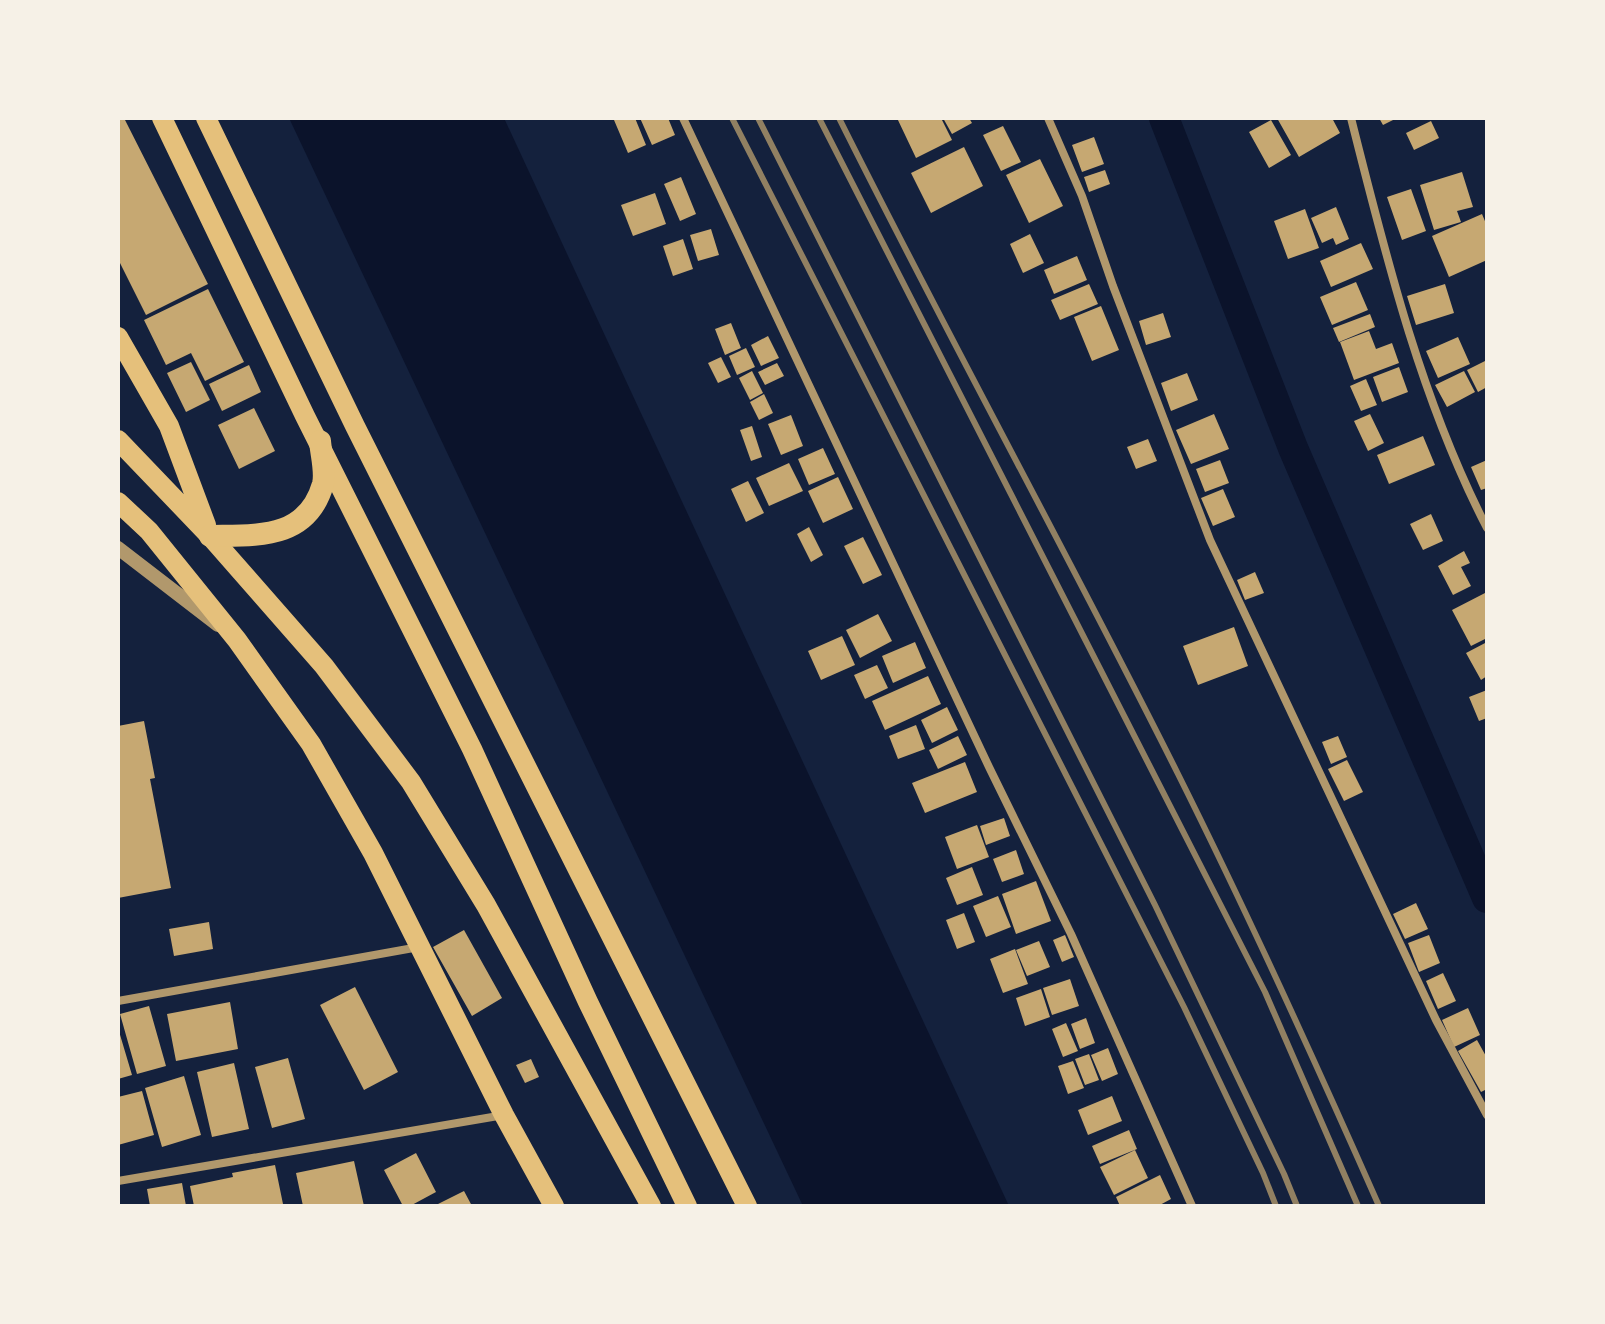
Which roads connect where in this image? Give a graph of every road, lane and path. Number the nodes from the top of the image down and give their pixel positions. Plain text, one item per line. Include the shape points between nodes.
1 (162, 118) edge
2 (206, 118) edge
3 (683, 118) edge
4 (1048, 118) edge
5 (1351, 118) edge
6 (118, 337) edge
7 (118, 440) edge
8 (320, 441) junction
9 (118, 502) edge
10 (1487, 528) edge
11 (210, 536) junction
12 (118, 548) edge
13 (237, 640) junction
14 (419, 947) junction
15 (118, 1001) edge
16 (504, 1115) junction
17 (1487, 1115) edge
18 (118, 1181) edge
19 (554, 1206) edge
20 (651, 1206) edge
21 (687, 1206) edge
22 (747, 1206) edge
23 (1192, 1206) edge

1 - 8 main road
2 - 22 main road
3 - 23 street via 1071,934
4 - 17 street via 1210,540 1436,1020
5 - 10 street via 1394,289 1432,398
6 - 11 main road via 169,426
7 - 11 main road
8 - 11 highway via 324,482 306,517 272,534
8 - 21 main road
9 - 13 main road via 149,531
11 - 20 main road via 324,666 411,782 486,905
12 - 13 street
13 - 14 main road via 311,744
14 - 15 street
14 - 16 main road
16 - 18 street
16 - 19 main road

